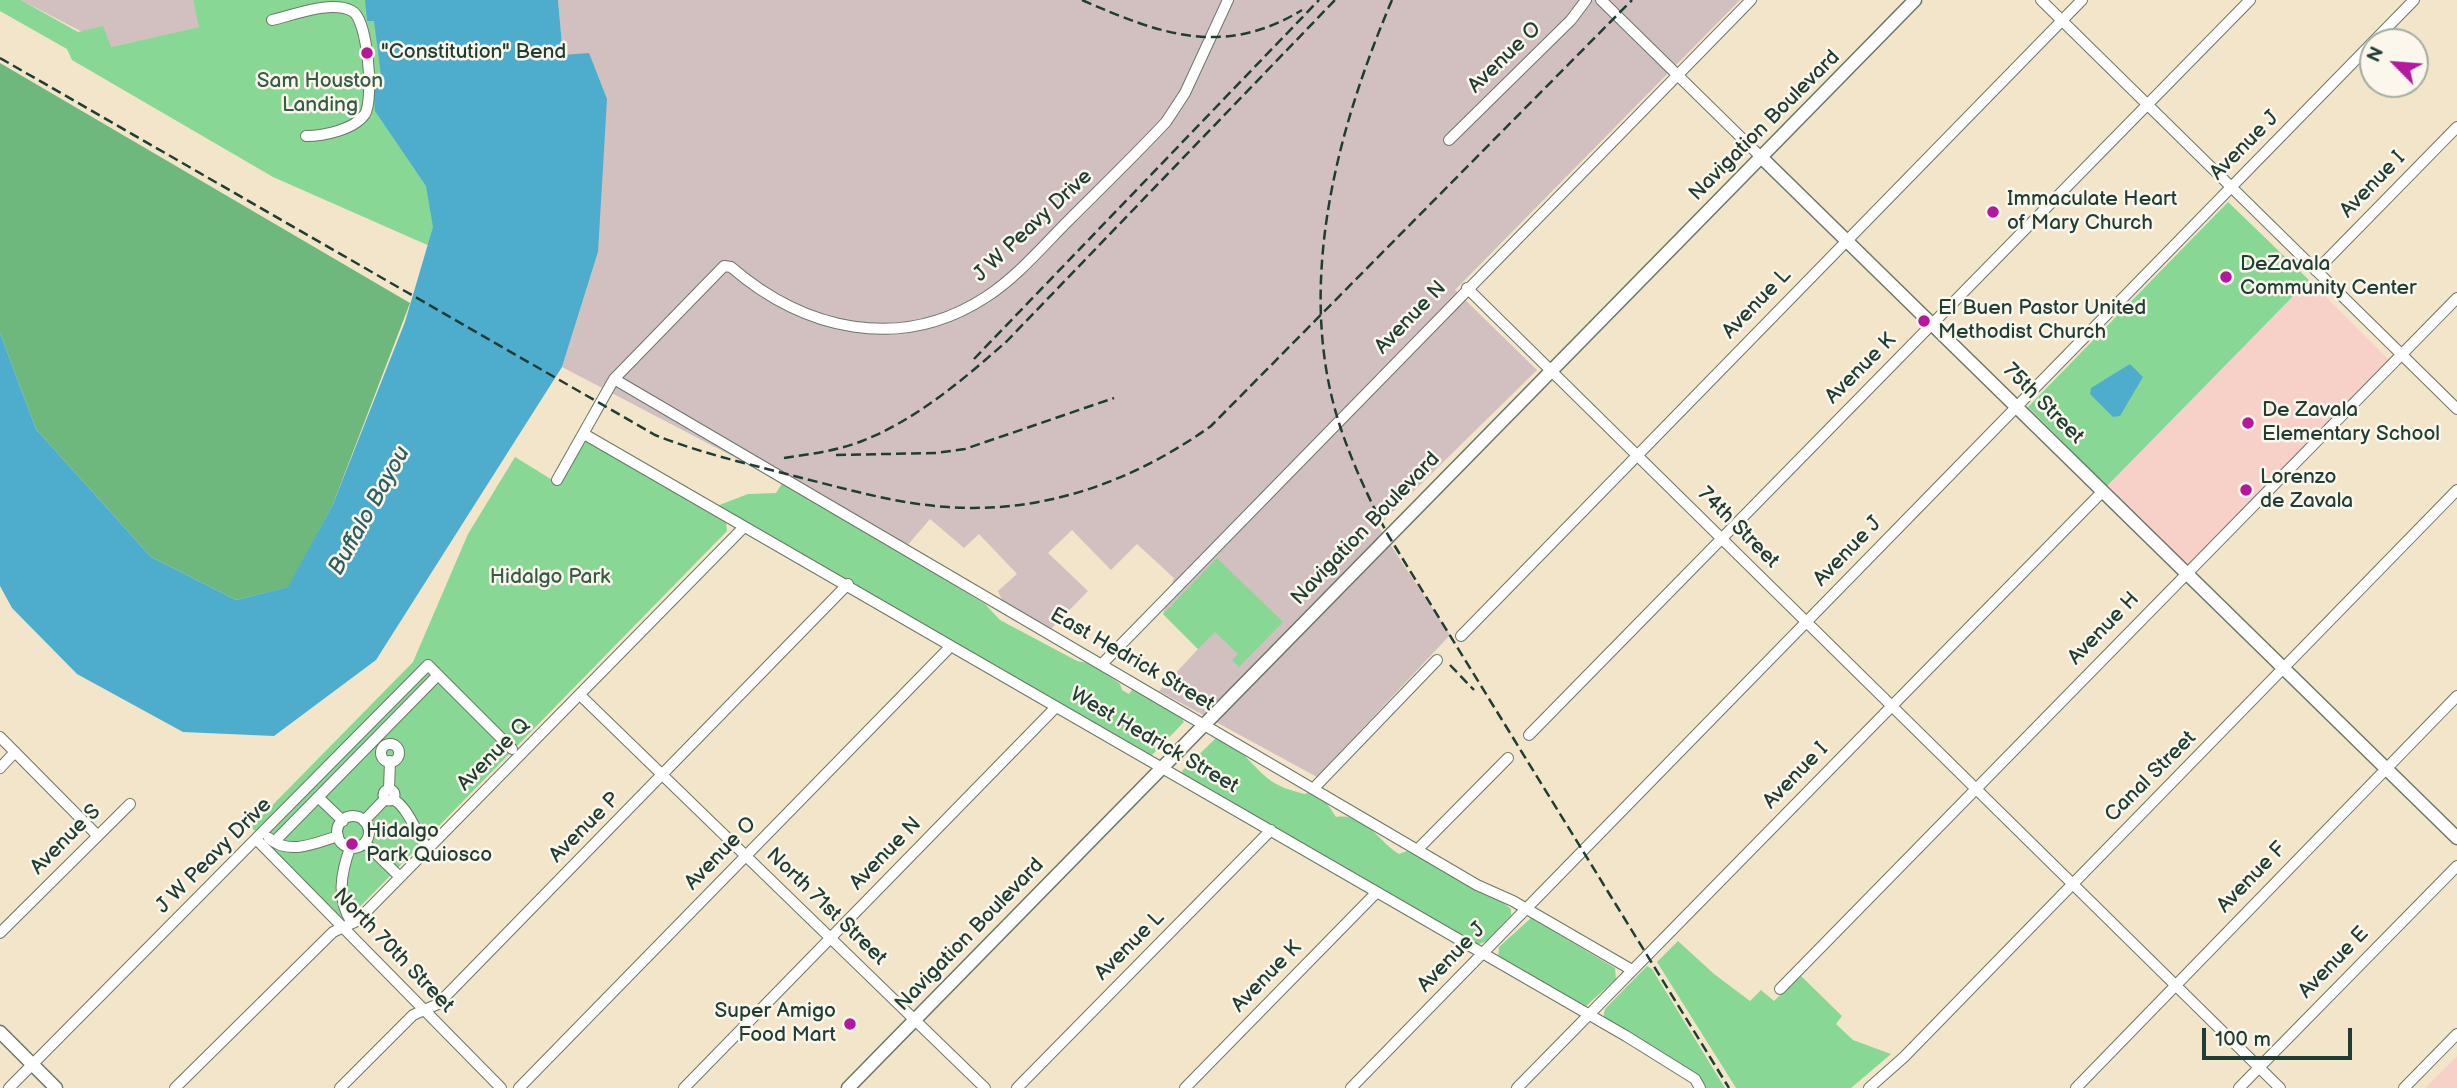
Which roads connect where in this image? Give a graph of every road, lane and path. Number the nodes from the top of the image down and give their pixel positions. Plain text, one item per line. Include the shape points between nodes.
1 (1228, 0) edge
2 (1586, 0) edge
3 (1601, 0) edge
4 (1751, 0) edge
5 (1915, 0) edge
6 (2041, 0) edge
7 (2082, 0) edge
8 (2250, 0) edge
9 (2414, 0) edge
10 (272, 20) dead end
11 (2062, 20) junction
12 (2387, 28) edge
13 (2359, 56) edge
14 (1676, 77) junction
15 (2147, 105) junction
16 (2457, 127) edge
17 (306, 136) dead end
18 (1449, 140) dead end
19 (1761, 157) junction
20 (2231, 187) junction
21 (1847, 239) junction
22 (2316, 271) junction
23 (1467, 288) junction
24 (2457, 298) edge
25 (1933, 323) junction
26 (2401, 355) junction
27 (1549, 371) junction
28 (614, 379) junction
29 (2017, 405) junction
30 (2457, 409) edge
31 (584, 434) junction
32 (1636, 456) junction
33 (557, 480) dead end
34 (2457, 490) edge
35 (2103, 491) junction
36 (743, 528) junction
37 (1722, 538) junction
38 (2185, 574) junction
39 (848, 584) junction
40 (1806, 623) junction
41 (1461, 636) dead end
42 (951, 646) junction
43 (1437, 660) dead end
44 (1102, 664) junction
45 (2284, 669) junction
46 (438, 675) junction
47 (580, 695) junction
48 (2457, 696) edge
49 (1056, 707) junction
50 (1891, 707) junction
51 (1203, 723) junction
52 (1529, 735) dead end
53 (0, 737) edge
54 (512, 749) dead end
55 (15, 752) junction
56 (1508, 758) dead end
57 (390, 761) dead end
58 (1162, 766) junction
59 (0, 768) edge
60 (2386, 768) junction
61 (663, 776) junction
62 (1314, 788) junction
63 (1977, 789) junction
64 (389, 795) junction
65 (318, 797) junction
66 (130, 804) dead end
67 (343, 821) junction
68 (364, 821) junction
69 (1271, 830) junction
70 (99, 836) junction
71 (261, 836) junction
72 (338, 836) junction
73 (2457, 838) edge
74 (274, 842) junction
75 (365, 843) junction
76 (350, 848) junction
77 (428, 849) junction
78 (1418, 849) junction
79 (746, 856) junction
80 (2457, 866) edge
81 (400, 877) junction
82 (2073, 883) junction
83 (1376, 893) junction
84 (1527, 909) junction
85 (348, 925) junction
86 (0, 933) edge
87 (831, 939) junction
88 (1481, 955) junction
89 (1632, 970) junction
90 (2174, 984) junction
91 (1780, 989) dead end
92 (424, 1010) junction
93 (1588, 1017) junction
94 (915, 1019) junction
95 (0, 1032) edge
96 (2457, 1034) edge
97 (32, 1065) junction
98 (2260, 1067) junction
99 (1697, 1084) edge
100 (9, 1088) edge
101 (56, 1088) edge
102 (175, 1088) edge
103 (340, 1088) edge
104 (501, 1088) edge
105 (519, 1088) edge
106 (684, 1088) edge
107 (848, 1088) edge
108 (985, 1088) edge
109 (1017, 1088) edge
110 (1185, 1088) edge
111 (1350, 1088) edge
112 (1517, 1088) edge
113 (1686, 1088) edge
114 (1869, 1088) edge
115 (2076, 1088) edge
116 (2239, 1088) edge
117 (2280, 1088) edge
118 (2404, 1088) edge

1 - 28 street, J W Peavy Drive via 1185,93 1166,122 987,297 929,323 904,328 855,327 786,307 724,266
2 - 18 street, Avenue O
3 - 14 street, 75th Street
4 - 14 street, Avenue N
5 - 19 main road, Navigation Boulevard
6 - 11 street
7 - 11 street, Avenue L
8 - 15 street, Avenue K
9 - 12 street, Avenue J
10 - 17 street via 340,8 354,11 363,24 370,101 364,116 346,127
11 - 15 street
11 - 21 street, Avenue L
13 - 20 street, Avenue J
14 - 19 street, 75th Street
14 - 23 street, Avenue N
15 - 20 street
15 - 25 street, Avenue K
16 - 22 street, Avenue I
19 - 21 main road, 75th Street
19 - 27 main road, Navigation Boulevard
20 - 22 street
20 - 29 street, Avenue J
21 - 25 main road, 75th Street
21 - 32 street, Avenue L
22 - 26 street
23 - 27 street, 74th Street
23 - 44 street, Avenue N
24 - 26 street, Avenue H
25 - 29 main road, 75th Street
25 - 37 street, Avenue K
26 - 30 street
26 - 38 street, Avenue H
27 - 32 street, 74th Street
27 - 51 main road, Navigation Boulevard
28 - 31 street, J W Peavy Drive
28 - 44 street, East Hedrick Street
29 - 35 main road, 75th Street
29 - 40 street, Avenue J
31 - 33 street, J W Peavy Drive
31 - 36 street, West Hedrick Street
32 - 37 street, 74th Street
32 - 41 street, Avenue L
34 - 45 street, Canal Street
35 - 38 main road, 75th Street
35 - 50 street, Avenue I
36 - 39 street, West Hedrick Street
36 - 47 street, Avenue Q
37 - 40 street, 74th Street
37 - 52 street, Avenue K
38 - 45 main road, 75th Street
38 - 63 street, Avenue H
39 - 42 street, West Hedrick Street
39 - 61 street, Avenue P
40 - 50 street, 74th Street
40 - 84 street, Avenue J
42 - 49 street, West Hedrick Street
42 - 79 street, Avenue O
43 - 62 street
44 - 51 street, East Hedrick Street
45 - 60 main road, 75th Street
45 - 82 street, Canal Street
46 - 54 street
46 - 65 street
46 - 71 street, J W Peavy Drive via 428,665 420,672
47 - 61 street, North 71st Street
47 - 77 street, Avenue Q
48 - 60 street, Avenue F
49 - 58 street, West Hedrick Street
49 - 87 street, Avenue N
50 - 63 street, 74th Street
50 - 89 street, Avenue I
51 - 58 main road, Navigation Boulevard
51 - 62 street, East Hedrick Street
53 - 55 street
55 - 59 street
55 - 70 street
56 - 78 street
57 - 64 street
58 - 69 street, West Hedrick Street
58 - 94 main road, Navigation Boulevard
60 - 73 main road, 75th Street
60 - 90 street, Avenue F
61 - 79 street, North 71st Street
61 - 92 street, Avenue P via 438,1004
62 - 78 street, East Hedrick Street
63 - 82 street, 74th Street
63 - 91 street, Avenue H
64 - 68 street
64 - 77 street via 404,806
65 - 67 street
65 - 74 street
66 - 70 street, Avenue S
67 - 68 street via 352,817
67 - 72 street
68 - 75 street via 369,834
69 - 83 street, West Hedrick Street
69 - 109 street, Avenue L
70 - 86 street, Avenue S
71 - 74 street
71 - 85 street, North 70th Street
71 - 97 street, J W Peavy Drive
72 - 74 street via 298,847
72 - 76 street
75 - 76 street
75 - 81 street
76 - 85 street via 340,886
77 - 81 street, Avenue Q
78 - 84 street, East Hedrick Street
79 - 87 street, North 71st Street
79 - 105 street, Avenue O
80 - 98 street, Avenue E
81 - 85 street, Avenue Q
82 - 90 street, 74th Street
82 - 114 street, Canal Street
83 - 88 street, West Hedrick Street
83 - 110 street, Avenue K
84 - 88 street, Avenue J
84 - 89 street, East Hedrick Street
85 - 92 street, North 70th Street
85 - 102 street, Avenue Q via 333,932
87 - 94 street, North 71st Street
87 - 106 street, Avenue N
88 - 93 street, West Hedrick Street
88 - 111 street, Avenue J
89 - 93 street, Avenue I
90 - 98 street, 74th Street
90 - 115 street, Avenue F
92 - 103 street, Avenue P via 413,1015
92 - 104 street, North 70th Street
93 - 99 street, West Hedrick Street via 1626,1036
93 - 112 street, Avenue I
94 - 107 main road, Navigation Boulevard
94 - 108 street, North 71st Street
95 - 97 main road
96 - 118 street
97 - 100 street, J W Peavy Drive
97 - 101 main road
98 - 116 street, Avenue E
98 - 117 street, 74th Street
99 - 113 street

